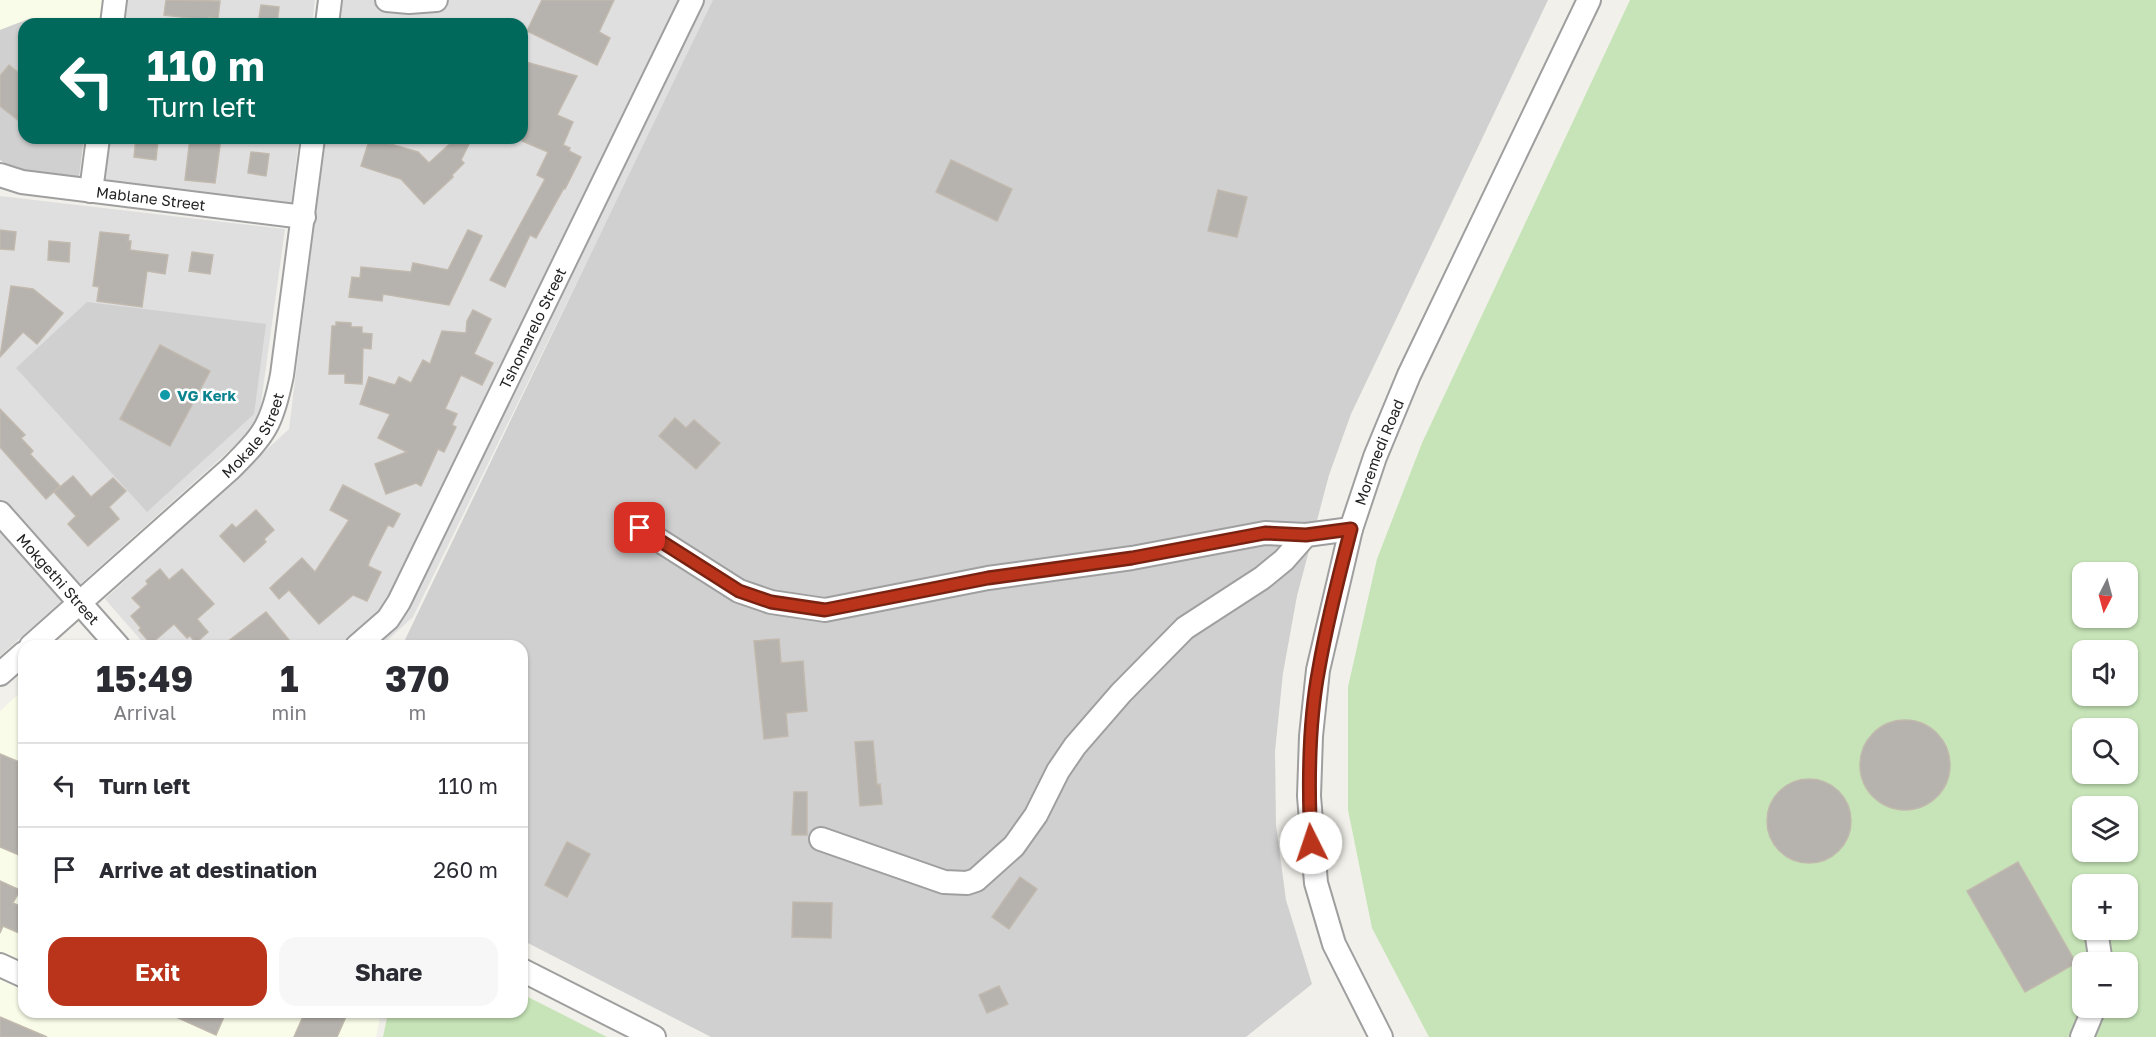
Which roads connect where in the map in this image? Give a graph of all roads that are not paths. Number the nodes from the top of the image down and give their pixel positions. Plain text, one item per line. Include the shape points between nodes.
1 (115, 0) edge
2 (330, 0) edge
3 (387, 0) edge
4 (436, 0) edge
5 (692, 0) edge
6 (1589, 0) edge
7 (113, 18) edge
8 (328, 18) edge
9 (97, 144) edge
10 (312, 144) edge
11 (0, 175) edge
12 (92, 191) junction
13 (304, 217) junction
14 (0, 513) edge
15 (640, 528) dead end
16 (1351, 529) junction
17 (1306, 535) junction
18 (80, 602) junction
19 (38, 640) edge
20 (113, 640) edge
21 (364, 640) edge
22 (18, 658) edge
23 (0, 674) edge
24 (820, 838) dead end
25 (0, 965) edge
26 (18, 973) edge
27 (528, 973) edge
28 (2090, 1018) edge
29 (654, 1037) edge
30 (1381, 1037) edge
31 (2082, 1037) edge

1 - 7 street
2 - 8 street
3 - 4 street
5 - 21 street, Tshomarelo Street via 399,602 388,619
6 - 16 street, Moremedi Road via 1409,375
9 - 12 street
10 - 13 street, Mokale Street
11 - 12 street, Mablane Street via 22,182
12 - 13 street, Mablane Street
13 - 18 street, Mokale Street via 282,375 267,428 230,469
14 - 18 street, Mokgethi Street
15 - 17 street via 739,591 771,602 825,610 988,578 1132,558 1265,533
16 - 17 street
16 - 30 street, Moremedi Road via 1318,670 1311,736 1310,819 1316,883 1334,944
17 - 24 street via 1262,578 1185,628 1121,693 1075,746 1014,846 976,880 944,882
18 - 19 street, Mokale Street
18 - 20 street, Mokgethi Street
22 - 23 street
25 - 26 street
27 - 29 street
28 - 31 street

